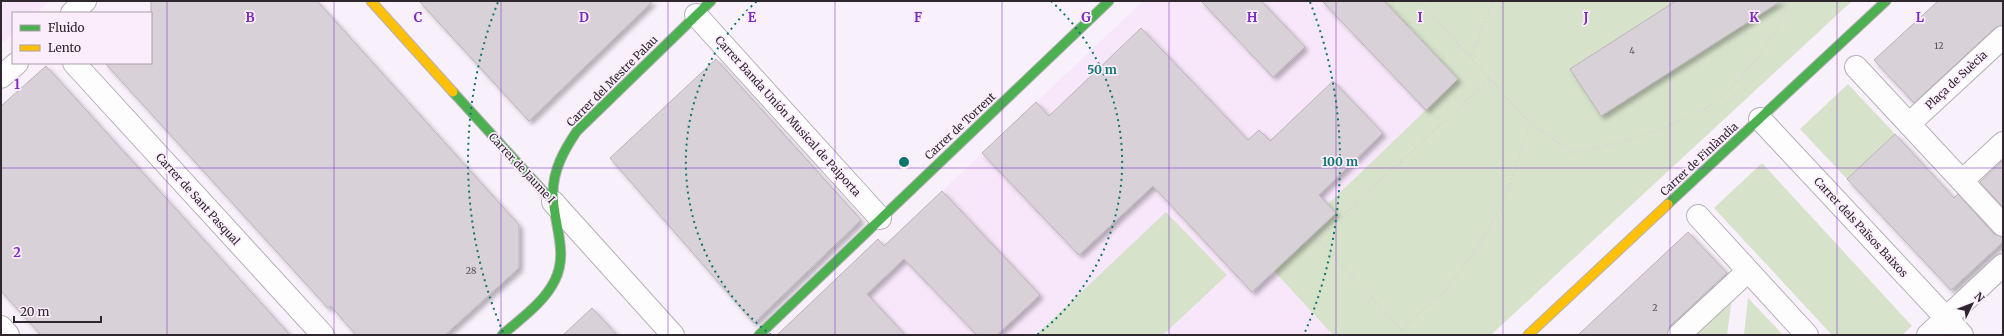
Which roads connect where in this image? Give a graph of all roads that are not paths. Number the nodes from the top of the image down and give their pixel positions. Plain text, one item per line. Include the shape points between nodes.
1 (85, 1) edge
2 (371, 1) edge
3 (1109, 1) edge
4 (1886, 1) edge
5 (704, 8) edge
6 (73, 12) edge
7 (2003, 37) edge
8 (16, 64) edge
9 (75, 64) edge
10 (1856, 67) dead end
11 (1, 77) edge
12 (1760, 119) junction
13 (1909, 124) junction
14 (2003, 143) edge
15 (1962, 181) junction
16 (553, 202) junction
17 (1698, 216) dead end
18 (880, 218) junction
19 (2003, 225) edge
20 (2003, 265) edge
21 (1748, 271) junction
22 (1946, 318) junction
23 (1, 327) edge
24 (1800, 333) edge
25 (8, 335) edge
26 (323, 335) edge
27 (502, 335) edge
28 (673, 335) edge
29 (759, 335) edge
30 (1528, 335) edge
31 (1679, 335) edge
32 (1928, 335) edge
33 (1962, 335) edge

1 - 6 street
2 - 16 street, Carrer de Jaume I
3 - 18 street, Carrer de Torrent
4 - 12 street, Carrer de Finlàndia
5 - 16 street, Carrer del Mestre Palau via 564,148 556,171
5 - 18 street, Carrer Banda Unión Musical de Paiporta
7 - 13 street, Plaça de Suècia
8 - 11 street
9 - 26 street, Carrer de Sant Pasqual
10 - 13 street
12 - 22 street, Carrer dels Països Baixos
12 - 30 street, Carrer de Finlàndia
13 - 15 street
14 - 15 street
15 - 19 street
16 - 27 street, Carrer del Mestre Palau via 562,248 560,269 547,293
16 - 28 street, Carrer de Jaume I
17 - 21 street
18 - 29 street, Carrer de Torrent
20 - 22 street
21 - 24 street
21 - 31 street
22 - 32 street
22 - 33 street, Carrer dels Països Baixos
23 - 25 street

